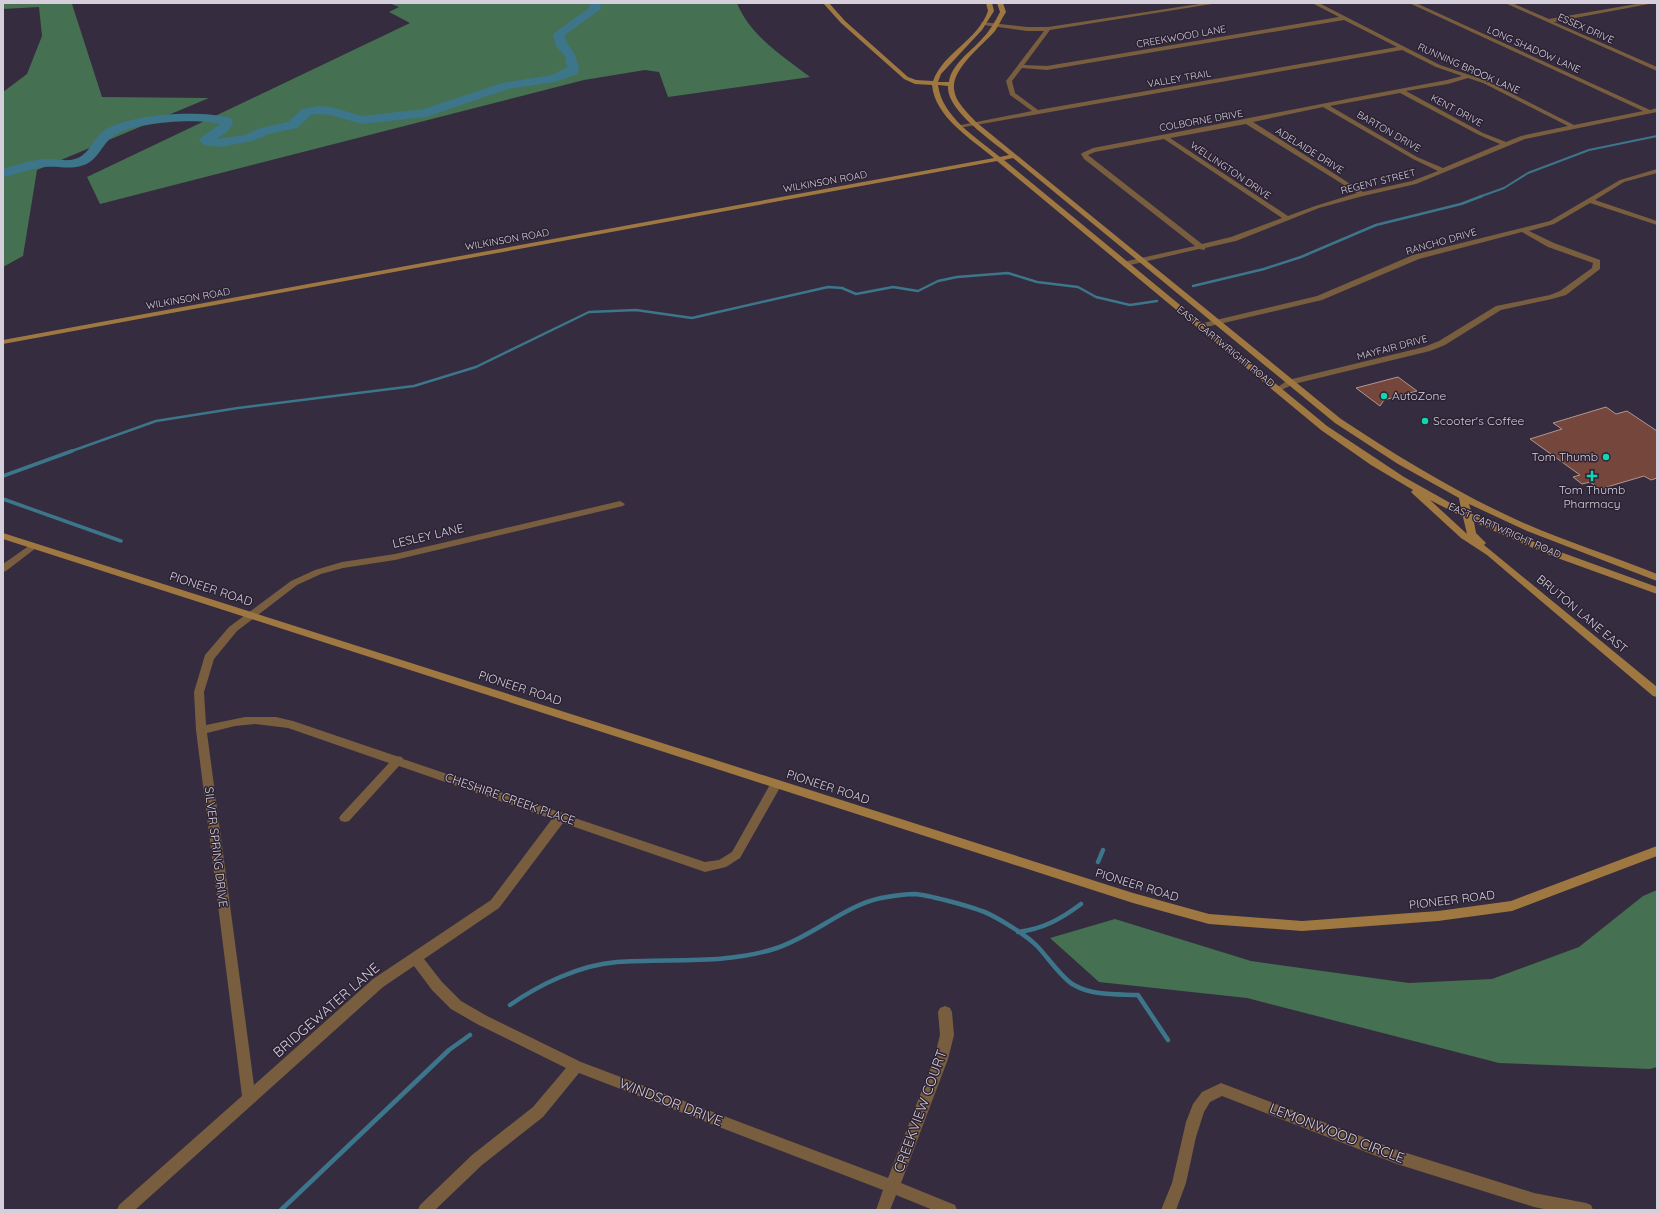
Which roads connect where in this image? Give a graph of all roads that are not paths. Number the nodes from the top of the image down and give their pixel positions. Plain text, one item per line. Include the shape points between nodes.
1 (826, 3) edge
2 (989, 3) edge
3 (1000, 3) edge
4 (1215, 3) edge
5 (1316, 3) edge
6 (1412, 3) edge
7 (1508, 3) edge
8 (1651, 3) edge
9 (1345, 18) junction
10 (1548, 21) junction
11 (984, 23) junction
12 (997, 25) junction
13 (1048, 29) junction
14 (1403, 48) junction
15 (1019, 66) junction
16 (1657, 69) edge
17 (1468, 76) junction
18 (934, 83) junction
19 (950, 84) junction
20 (1401, 91) junction
21 (1324, 105) junction
22 (1657, 110) edge
23 (1037, 112) junction
24 (1648, 112) junction
25 (1248, 122) junction
26 (974, 123) junction
27 (958, 126) junction
28 (1574, 126) junction
29 (1165, 137) junction
30 (1505, 144) junction
31 (1014, 156) junction
32 (999, 159) junction
33 (1444, 171) junction
34 (1657, 171) edge
35 (1362, 194) junction
36 (1590, 201) junction
37 (1287, 218) junction
38 (1657, 223) edge
39 (1523, 230) junction
40 (1202, 248) junction
41 (1142, 260) junction
42 (1126, 264) junction
43 (1218, 323) junction
44 (1202, 326) junction
45 (3, 342) edge
46 (1291, 382) junction
47 (1279, 389) junction
48 (1399, 462) junction
49 (1383, 468) junction
50 (1404, 482) junction
51 (1463, 496) junction
52 (620, 504) dead end
53 (1468, 516) junction
54 (3, 536) edge
55 (33, 546) junction
56 (1490, 554) junction
57 (1632, 568) junction
58 (3, 569) edge
59 (1657, 578) edge
60 (1625, 579) junction
61 (1657, 591) edge
62 (252, 616) junction
63 (1657, 693) edge
64 (201, 730) junction
65 (398, 760) junction
66 (776, 784) junction
67 (561, 816) junction
68 (345, 818) dead end
69 (1657, 851) edge
70 (415, 957) junction
71 (945, 1012) dead end
72 (576, 1066) junction
73 (249, 1098) junction
74 (892, 1186) junction
75 (124, 1210) edge
76 (425, 1210) edge
77 (883, 1210) edge
78 (950, 1210) edge
79 (1168, 1210) edge
80 (1586, 1210) edge

1 - 18 main road via 842,22 906,78 915,82
2 - 11 main road via 991,11
3 - 12 main road via 1003,12
4 - 13 street
5 - 9 street, RUNNING BROOK LANE
6 - 24 street, LONG SHADOW LANE
7 - 10 street, ESSEX DRIVE
8 - 10 street
9 - 14 street, RUNNING BROOK LANE
9 - 15 street, CREEKWOOD LANE via 1047,68
10 - 16 street, ESSEX DRIVE
11 - 12 street
11 - 18 main road via 971,40 946,64
12 - 13 street via 1027,30
12 - 19 main road via 963,61
13 - 15 street
14 - 17 street, RUNNING BROOK LANE via 1438,66
14 - 23 street, VALLEY TRAIL
15 - 23 street via 1009,81 1012,94
17 - 20 street, COLBORNE DRIVE
17 - 28 street, RUNNING BROOK LANE via 1486,82
18 - 19 main road
18 - 27 main road, EAST CARTWRIGHT ROAD via 938,104
19 - 26 main road, EAST CARTWRIGHT ROAD via 949,90 956,105
20 - 21 street, COLBORNE DRIVE
20 - 30 street, KENT DRIVE
21 - 25 street, COLBORNE DRIVE
21 - 33 street, BARTON DRIVE via 1415,158
22 - 24 street, REGENT STREET
23 - 26 street, VALLEY TRAIL
24 - 28 street, REGENT STREET
25 - 29 street, COLBORNE DRIVE
25 - 35 street, ADELAIDE DRIVE
26 - 27 street, VALLEY TRAIL
26 - 31 main road, EAST CARTWRIGHT ROAD
27 - 32 main road, EAST CARTWRIGHT ROAD
28 - 30 street, REGENT STREET via 1523,137
29 - 37 street, WELLINGTON DRIVE via 1241,190
29 - 40 street, COLBORNE DRIVE via 1084,154
30 - 33 street, REGENT STREET
31 - 32 main road, WILKINSON ROAD
31 - 41 main road, EAST CARTWRIGHT ROAD
32 - 42 main road, EAST CARTWRIGHT ROAD
32 - 45 main road, WILKINSON ROAD
33 - 35 street, REGENT STREET via 1414,183
34 - 36 street, RANCHO DRIVE via 1622,181
35 - 37 street, REGENT STREET
36 - 38 street
36 - 39 street, RANCHO DRIVE via 1552,223
37 - 40 street, REGENT STREET
39 - 43 street, RANCHO DRIVE via 1416,257 1319,298
39 - 46 street, MAYFAIR DRIVE via 1551,245 1591,258 1597,262 1596,269 1563,293 1552,298 1499,308 1442,343 1427,349
40 - 41 street, REGENT STREET
41 - 42 street, REGENT STREET
41 - 43 main road, EAST CARTWRIGHT ROAD
42 - 44 main road, EAST CARTWRIGHT ROAD
43 - 44 street, RANCHO DRIVE
43 - 46 main road, EAST CARTWRIGHT ROAD
44 - 47 main road, EAST CARTWRIGHT ROAD
46 - 47 street, MAYFAIR DRIVE
46 - 48 main road, EAST CARTWRIGHT ROAD via 1338,421
47 - 49 main road, EAST CARTWRIGHT ROAD via 1324,428
48 - 49 main road
48 - 51 main road, EAST CARTWRIGHT ROAD
49 - 50 main road, EAST CARTWRIGHT ROAD
50 - 53 main road, EAST CARTWRIGHT ROAD
50 - 56 main road, BRUTON LANE EAST via 1464,536
51 - 53 main road, BRUTON LANE EAST
51 - 57 main road, EAST CARTWRIGHT ROAD via 1556,540
52 - 62 street, LESLEY LANE via 395,557 342,565 318,572 294,583
53 - 56 main road, BRUTON LANE EAST via 1472,534
53 - 60 main road, EAST CARTWRIGHT ROAD via 1538,547
54 - 55 main road, PIONEER ROAD
55 - 58 street
55 - 62 main road, PIONEER ROAD
56 - 63 main road, BRUTON LANE EAST
57 - 59 main road, EAST CARTWRIGHT ROAD
57 - 60 main road
60 - 61 main road, EAST CARTWRIGHT ROAD
62 - 64 street, SILVER SPRING DRIVE via 233,629 209,658 199,692
62 - 66 main road, PIONEER ROAD
64 - 65 street, CHESHIRE CREEK PLACE via 248,719 268,720 289,724
64 - 73 street, SILVER SPRING DRIVE
65 - 67 street, CHESHIRE CREEK PLACE
65 - 68 street
66 - 67 street, CHESHIRE CREEK PLACE via 736,854 713,867 692,863
66 - 69 main road, PIONEER ROAD via 1172,910 1210,919 1248,922 1302,926 1438,916 1512,906
67 - 70 street, BRIDGEWATER LANE via 495,904
70 - 72 street, WINDSOR DRIVE via 437,986 456,1004 482,1020
70 - 73 street, BRIDGEWATER LANE via 378,983
71 - 74 street, CREEKVIEW COURT via 947,1035 941,1059
72 - 74 street, WINDSOR DRIVE
72 - 76 street via 538,1112 477,1160
73 - 75 street, BRIDGEWATER LANE
74 - 77 street, CREEKVIEW COURT
74 - 78 street, WINDSOR DRIVE
79 - 80 street, LEMONWOOD CIRCLE via 1178,1186 1196,1116 1206,1097 1221,1089 1396,1157 1534,1200

